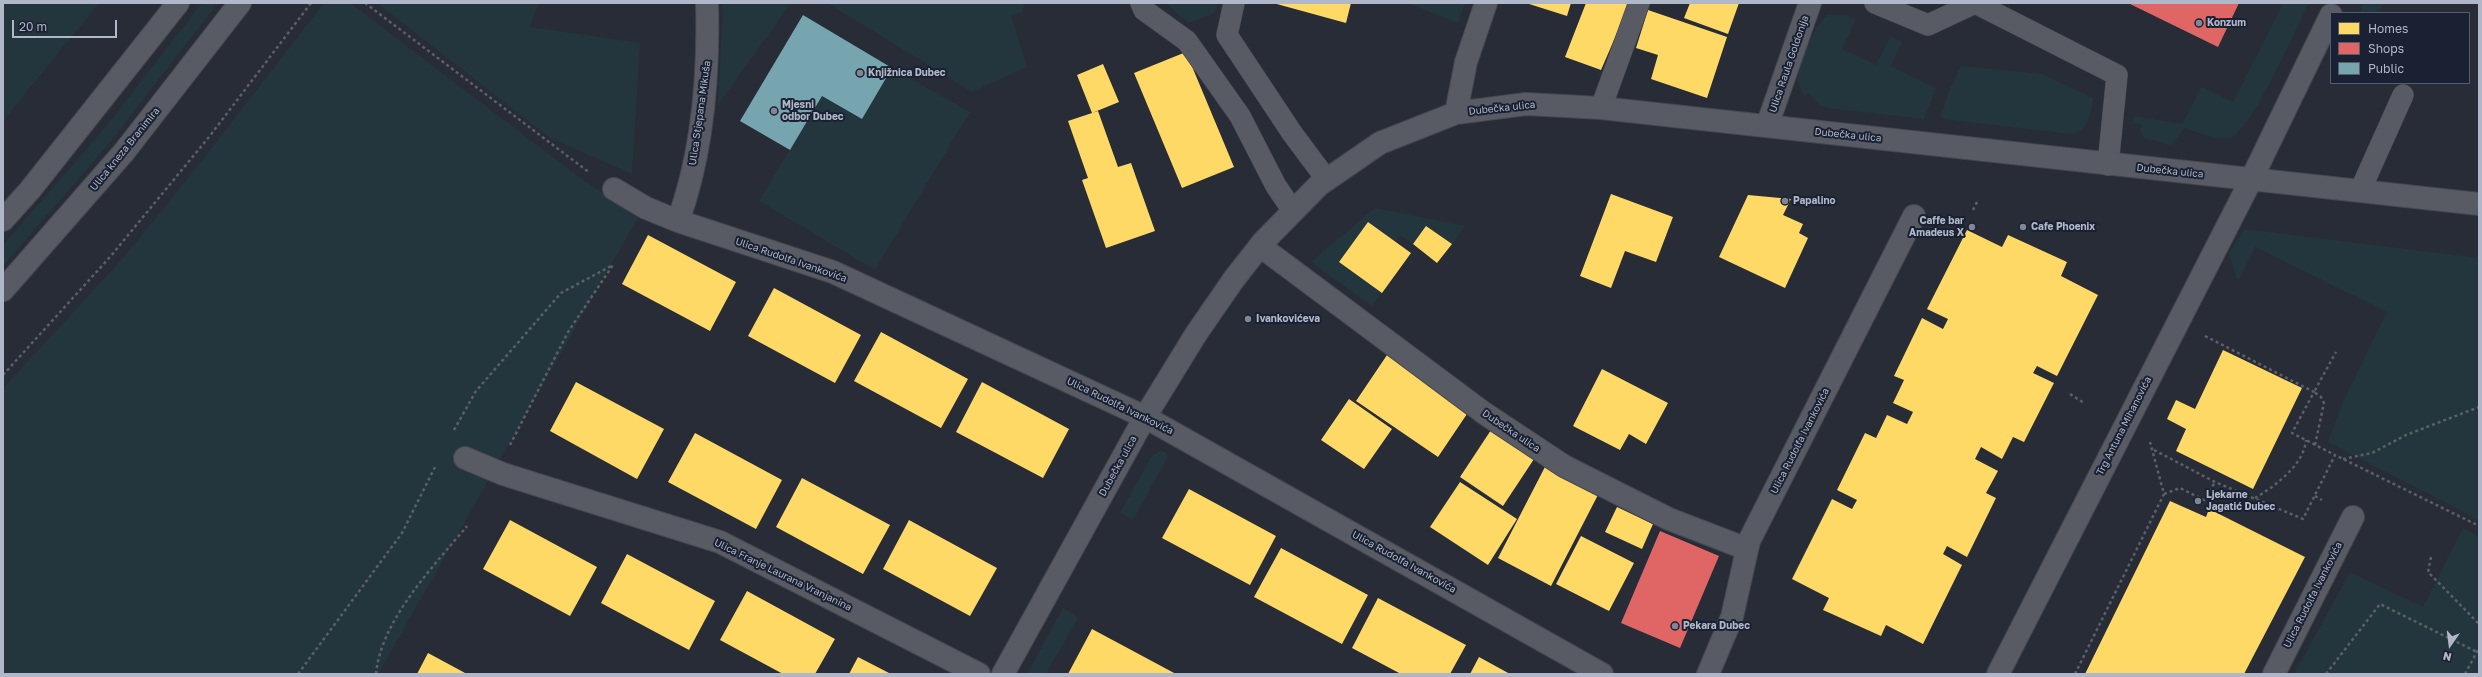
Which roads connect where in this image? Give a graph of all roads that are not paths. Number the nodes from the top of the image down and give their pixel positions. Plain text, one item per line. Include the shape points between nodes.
1 (178, 3) edge
2 (240, 3) edge
3 (707, 3) edge
4 (1141, 3) edge
5 (1234, 3) edge
6 (1486, 3) edge
7 (1639, 3) edge
8 (1810, 3) edge
9 (1875, 3) edge
10 (2337, 3) edge
11 (2332, 12) edge
12 (2330, 16) edge
13 (2403, 95) dead end
14 (1601, 108) junction
15 (1456, 113) junction
16 (1767, 126) junction
17 (2108, 165) junction
18 (1327, 180) junction
19 (2251, 180) junction
20 (614, 189) road end
21 (2360, 192) junction
22 (2479, 204) edge
23 (1293, 212) junction
24 (1914, 216) dead end
25 (3, 220) edge
26 (678, 221) junction
27 (1260, 246) junction
28 (3, 290) edge
29 (1145, 417) junction
30 (465, 458) dead end
31 (2353, 517) dead end
32 (1747, 549) junction
33 (979, 674) edge
34 (1003, 674) edge
35 (1602, 674) edge
36 (1708, 674) edge
37 (1998, 674) edge
38 (2274, 674) edge

1 - 25 street via 30,190
2 - 28 street, Ulica kneza Branimira via 124,152
3 - 26 street, Ulica Stjepana Mikuša via 708,60 703,109 693,169
4 - 23 lane via 1144,10 1187,41 1240,116 1276,186
5 - 18 lane via 1227,35 1292,134
6 - 15 street via 1466,62
7 - 14 lane
8 - 16 street, Ulica Raula Goldonija
9 - 17 lane via 1928,25 1975,3 2116,75
10 - 11 street, Trg Antuna Mihanovića
12 - 19 street, Trg Antuna Mihanovića
13 - 21 lane
14 - 15 street, Dubečka ulica via 1526,104
14 - 16 street, Dubečka ulica
15 - 18 street, Dubečka ulica via 1380,144
16 - 17 street, Dubečka ulica
17 - 19 street, Dubečka ulica
18 - 23 street, Dubečka ulica
19 - 21 street, Dubečka ulica
19 - 37 street, Trg Antuna Mihanovića
20 - 26 street, Ulica Rudolfa Ivankovića via 646,208
21 - 22 street, Dubečka ulica
23 - 27 street, Dubečka ulica
24 - 32 street, Ulica Rudolfa Ivankovića
26 - 29 street, Ulica Rudolfa Ivankovića via 833,272
27 - 29 street, Dubečka ulica via 1196,334
27 - 32 street, Dubečka ulica via 1484,413 1564,466 1669,519
29 - 34 street, Dubečka ulica
29 - 35 street, Ulica Rudolfa Ivankovića
30 - 33 street, Ulica Franje Laurana Vranjanina via 496,471 720,542
31 - 38 street, Ulica Rudolfa Ivankovića
32 - 36 street, Ulica Rudolfa Ivankovića via 1732,617

